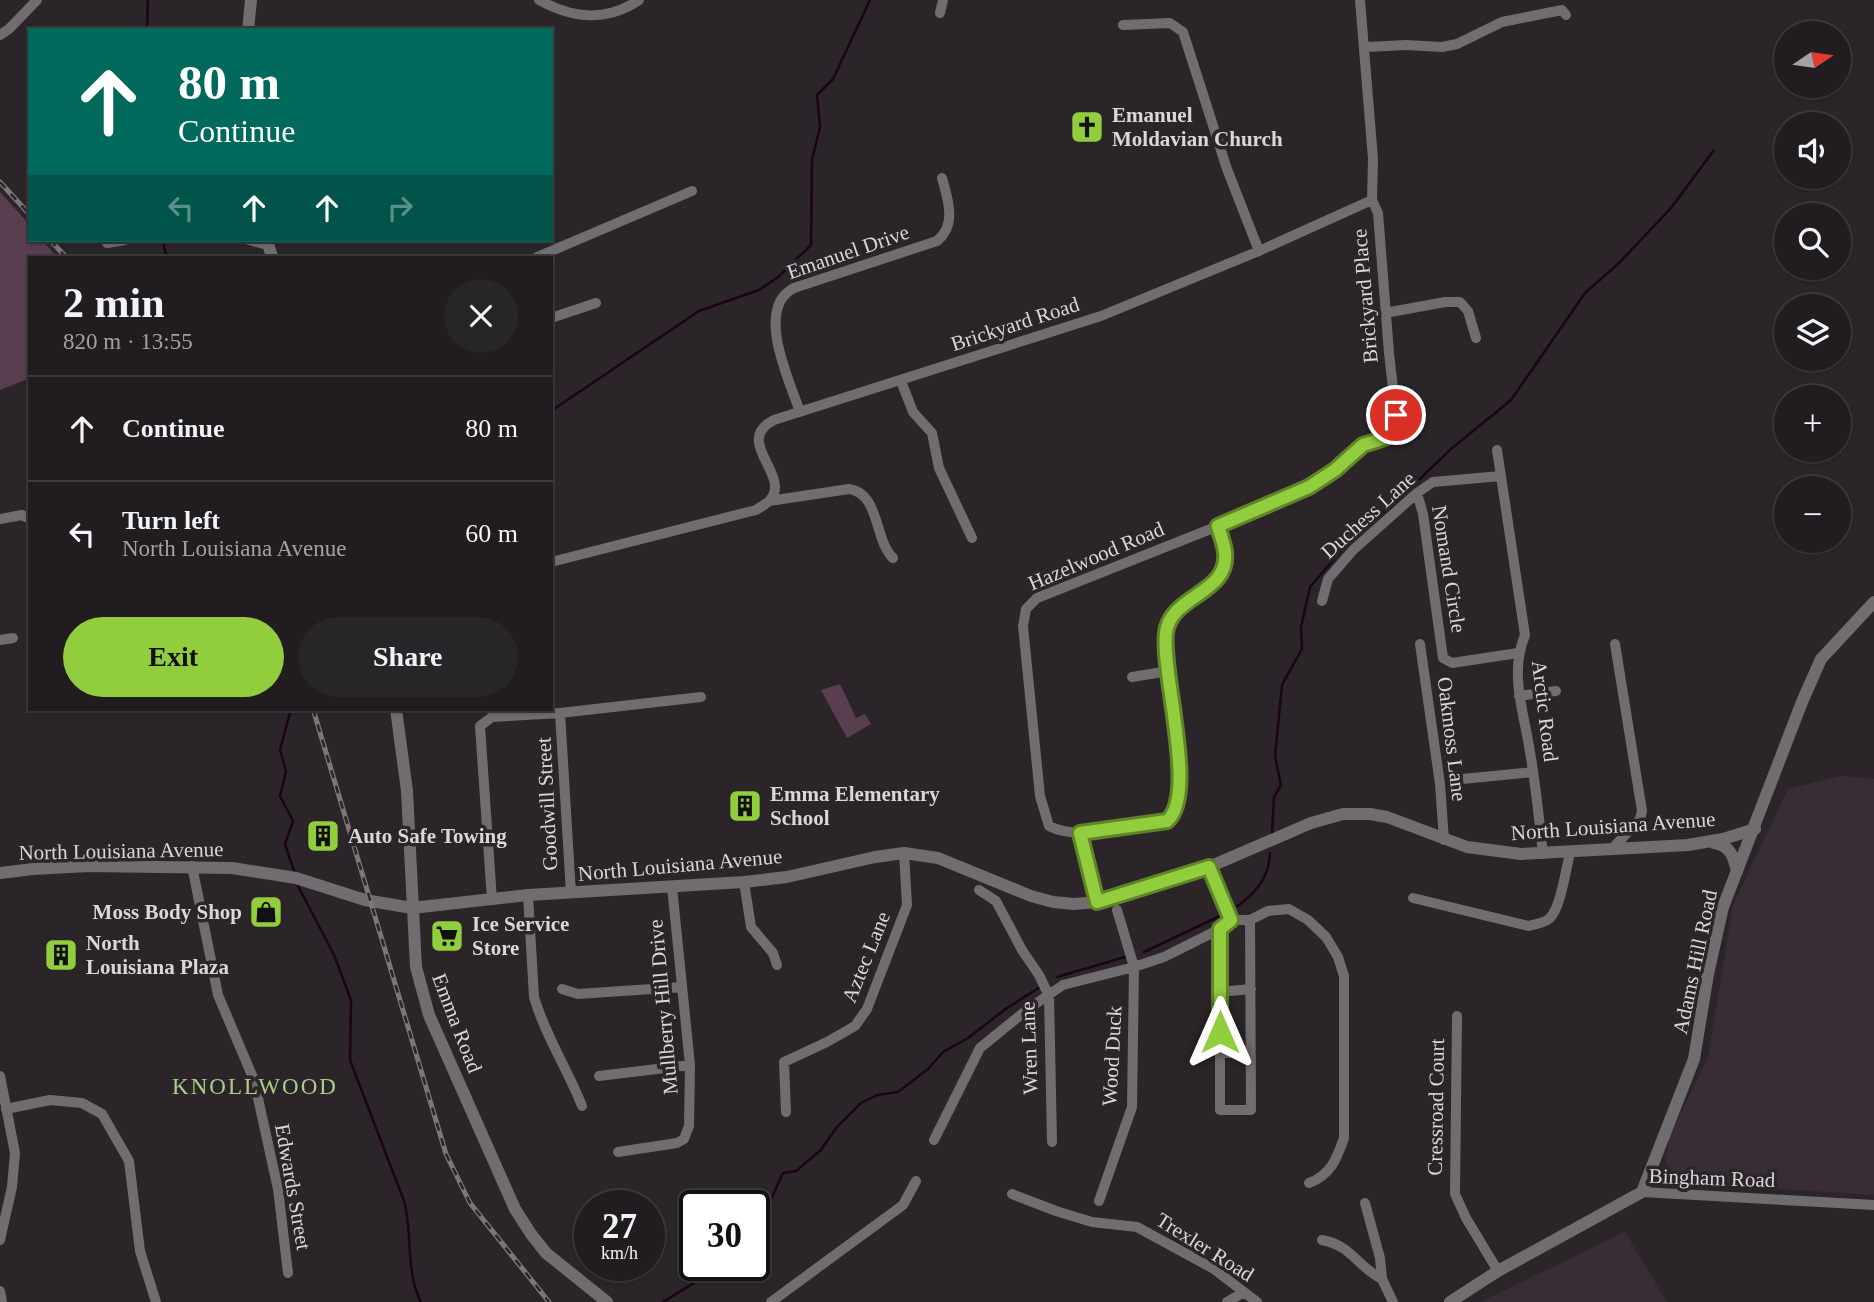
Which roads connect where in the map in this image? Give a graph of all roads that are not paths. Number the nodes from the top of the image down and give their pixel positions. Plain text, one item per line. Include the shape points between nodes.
1 (37, 0) edge
2 (251, 0) edge
3 (539, 0) edge
4 (639, 0) edge
5 (943, 0) edge
6 (1360, 0) edge
7 (940, 13) dead end
8 (1566, 15) dead end
9 (1123, 25) dead end
10 (248, 28) edge
11 (0, 35) edge
12 (1366, 47) junction
13 (942, 178) dead end
14 (692, 191) dead end
15 (1372, 200) junction
16 (113, 242) edge
17 (107, 243) dead end
18 (1259, 251) junction
19 (539, 256) edge
20 (596, 303) dead end
21 (1385, 313) junction
22 (553, 317) edge
23 (1476, 338) dead end
24 (901, 381) junction
25 (1392, 390) joint
26 (800, 412) junction
27 (1497, 450) dead end
28 (1501, 476) junction
29 (1417, 493) junction
30 (769, 501) junction
31 (0, 519) edge
32 (28, 519) edge
33 (1218, 526) junction
34 (972, 538) dead end
35 (894, 558) dead end
36 (553, 561) edge
37 (1322, 601) dead end
38 (1873, 607) edge
39 (13, 638) dead end
40 (0, 640) edge
41 (1420, 644) dead end
42 (1615, 644) dead end
43 (1518, 653) junction
44 (1169, 671) junction
45 (1132, 677) dead end
46 (1556, 691) dead end
47 (1519, 696) junction
48 (701, 698) dead end
49 (396, 711) edge
50 (561, 712) junction
51 (1533, 772) junction
52 (1452, 780) dead end
53 (1755, 829) junction
54 (1080, 833) junction
55 (1444, 840) junction
56 (1703, 842) junction
57 (1611, 850) junction
58 (904, 853) junction
59 (1570, 853) junction
60 (1543, 854) junction
61 (192, 866) junction
62 (1209, 867) junction
63 (1737, 872) junction
64 (0, 873) edge
65 (744, 882) junction
66 (672, 887) junction
67 (979, 890) dead end
68 (571, 893) junction
69 (528, 895) junction
70 (1412, 898) dead end
71 (492, 900) junction
72 (1097, 902) junction
73 (412, 908) junction
74 (1116, 910) dead end
75 (1231, 920) junction
76 (1250, 920) junction
77 (1220, 929) junction
78 (777, 965) dead end
79 (1134, 967) junction
80 (681, 987) junction
81 (562, 989) dead end
82 (1251, 989) junction
83 (1219, 992) junction
84 (1049, 996) junction
85 (1457, 1016) dead end
86 (1220, 1053) junction
87 (1250, 1053) junction
88 (690, 1065) junction
89 (0, 1076) edge
90 (599, 1076) dead end
91 (582, 1106) dead end
92 (6, 1109) junction
93 (786, 1112) dead end
94 (934, 1140) dead end
95 (1052, 1142) dead end
96 (618, 1152) dead end
97 (916, 1181) dead end
98 (1309, 1183) dead end
99 (1642, 1192) junction
100 (1012, 1194) dead end
101 (1099, 1201) dead end
102 (1366, 1203) dead end
103 (1874, 1205) edge
104 (0, 1240) edge
105 (1322, 1240) dead end
106 (1497, 1271) junction
107 (288, 1273) dead end
108 (1382, 1279) junction
109 (0, 1291) edge
110 (1244, 1292) junction
111 (2, 1302) edge
112 (156, 1302) edge
113 (607, 1302) edge
114 (771, 1302) edge
115 (1227, 1302) edge
116 (1257, 1302) edge
117 (1393, 1302) edge
118 (1450, 1302) edge

1 - 11 street
2 - 10 street
3 - 4 street via 569,14 608,15
5 - 7 street
6 - 12 street
8 - 12 street via 1562,10 1510,20 1442,47
9 - 18 street via 1170,23 1182,32
12 - 15 street
13 - 26 street, Emanuel Drive via 949,216 937,241 794,288 782,296 776,337
14 - 19 street
15 - 18 street, Brickyard Road
15 - 21 street, Brickyard Place via 1378,213
16 - 17 street
18 - 24 street, Brickyard Road via 1101,316
20 - 22 street
21 - 23 street via 1460,302
21 - 25 street, Brickyard Place
24 - 26 street, Brickyard Road
24 - 34 street via 911,408 932,433 939,468
25 - 33 street, Hazelwood Road via 1394,429 1385,438 1363,445 1309,487
26 - 30 street, Brickyard Road via 774,420 761,430 759,447 775,482
27 - 28 street, Arctic Road
28 - 29 street, Duchess Lane via 1433,482
28 - 43 street, Arctic Road via 1525,635
29 - 37 street, Duchess Lane via 1353,550 1328,579
29 - 43 street, Nomand Circle via 1443,658 1452,663
30 - 35 street via 857,490 868,500 884,545
30 - 36 street via 756,510
31 - 32 street via 22,515
33 - 44 street via 1225,565 1216,582 1174,611 1166,632
33 - 54 street, Hazelwood Road via 1037,598 1026,609 1023,625 1040,796 1049,826
38 - 53 street, Adams Hill Road via 1851,624 1821,659
39 - 40 street
41 - 55 street, Oakmoss Lane
42 - 57 street via 1642,811
43 - 47 street, Arctic Road
44 - 45 street
44 - 54 street via 1178,756 1179,798 1174,815 1167,821
46 - 47 street
47 - 51 street, Arctic Road
48 - 50 street
49 - 73 street, Emma Road via 407,791
50 - 68 street, Goodwill Street
50 - 71 street via 492,717 480,726
51 - 52 street
51 - 60 street, Arctic Road
53 - 56 street, North Louisiana Avenue
53 - 63 street, Adams Hill Road
54 - 72 street
55 - 60 street, North Louisiana Avenue via 1497,852
55 - 62 street, North Louisiana Avenue via 1387,817 1343,814
56 - 57 street, North Louisiana Avenue
56 - 63 street via 1725,846
57 - 59 street, North Louisiana Avenue
58 - 65 street, North Louisiana Avenue
58 - 72 street, North Louisiana Avenue via 938,858 1053,902
58 - 93 street, Aztec Lane via 907,905 867,1009 855,1026 784,1062
59 - 60 street, North Louisiana Avenue
59 - 70 street via 1556,908 1540,923 1529,926
61 - 64 street, North Louisiana Avenue via 66,867
61 - 73 street, North Louisiana Avenue via 272,873
61 - 107 street, Edwards Street via 218,995 254,1080 278,1189
62 - 72 street, North Louisiana Avenue
62 - 75 street
63 - 99 street, Adams Hill Road via 1723,907 1694,1059
65 - 66 street, North Louisiana Avenue
65 - 78 street via 751,928 773,953
66 - 68 street, North Louisiana Avenue
66 - 80 street, Mullberry Hill Drive
67 - 84 street, Wren Lane via 996,901
68 - 69 street, North Louisiana Avenue
69 - 71 street, North Louisiana Avenue
69 - 91 street via 534,997
71 - 73 street, North Louisiana Avenue
73 - 113 street, Emma Road via 416,967 429,1015 515,1209 546,1253
74 - 79 street, Wood Duck
75 - 76 street
75 - 77 street
76 - 82 street
76 - 98 street via 1268,911 1289,909 1308,920 1326,937 1344,976 1343,1138 1335,1162 1320,1179
77 - 79 street
77 - 83 street
79 - 84 street via 1063,985
79 - 101 street, Wood Duck via 1132,1107
80 - 81 street via 578,994
80 - 88 street, Mullberry Hill Drive
82 - 83 street
82 - 87 street
83 - 86 street
84 - 94 street via 980,1048
84 - 95 street, Wren Lane
85 - 106 street, Cressroad Court via 1455,1194
86 - 87 street
86 - 87 street via 1220,1110 1251,1110
88 - 90 street
88 - 96 street, Mullberry Hill Drive via 689,1126 684,1139
89 - 92 street
92 - 104 street via 15,1153
92 - 112 street via 50,1100 82,1102 102,1114 129,1161 140,1251
97 - 114 street via 903,1205
99 - 103 street, Bingham Road
99 - 106 street, Bingham Road
100 - 110 street, Trexler Road via 1092,1222 1137,1227 1214,1269
102 - 108 street
105 - 108 street via 1338,1243
106 - 118 street, Bingham Road
108 - 117 street
109 - 111 street
110 - 115 street
110 - 116 street, Trexler Road

